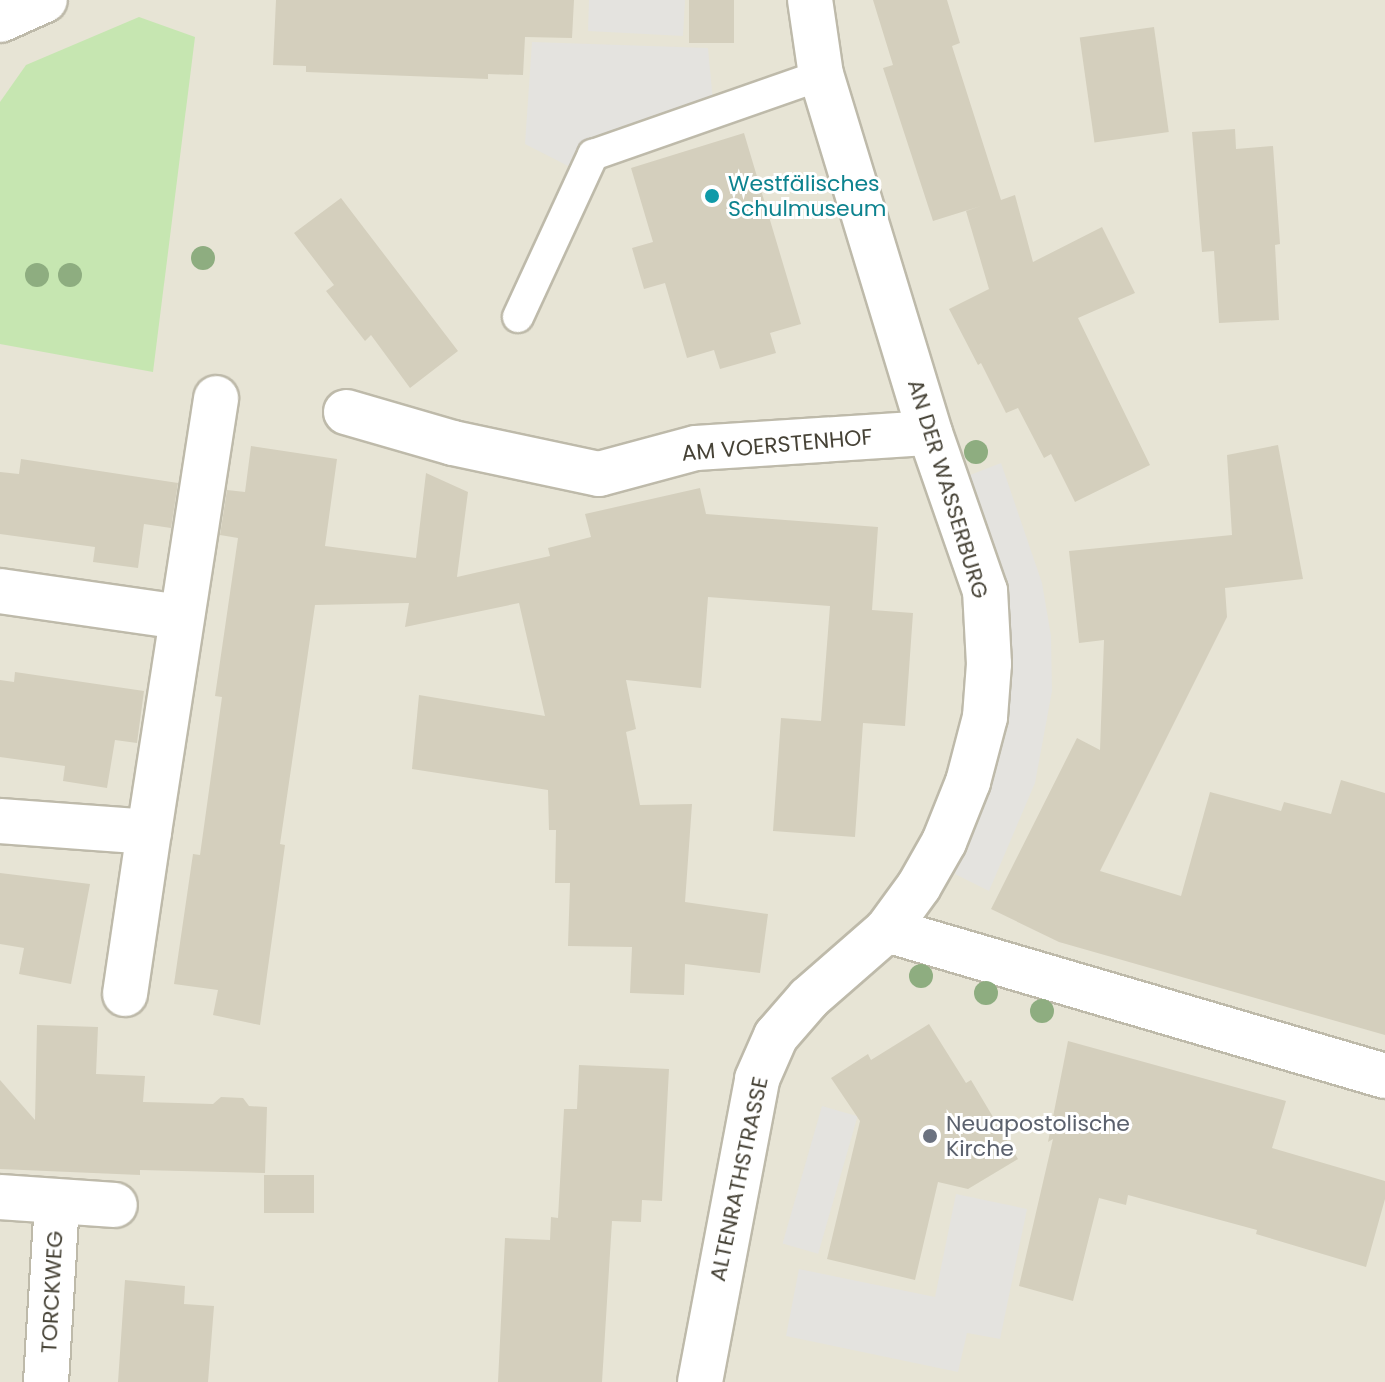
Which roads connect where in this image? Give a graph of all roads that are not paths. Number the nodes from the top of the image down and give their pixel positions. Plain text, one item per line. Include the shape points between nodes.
1 (45, 0) edge
2 (810, 0) edge
3 (0, 20) edge
4 (821, 75) junction
5 (518, 317) dead end
6 (216, 398) dead end
7 (346, 412) dead end
8 (930, 433) junction
9 (0, 591) edge
10 (181, 617) junction
11 (0, 821) edge
12 (149, 832) junction
13 (887, 930) junction
14 (125, 994) dead end
15 (1385, 1076) edge
16 (0, 1197) edge
17 (57, 1201) junction
18 (115, 1205) dead end
19 (46, 1382) edge
20 (700, 1382) edge

1 - 3 street
2 - 4 street, AN DER WASSERBURG
4 - 5 lane via 593,155
4 - 8 street, AN DER WASSERBURG
6 - 10 street
7 - 8 street, AM VOERSTENHOF via 453,443 599,474 696,448
8 - 13 street, AN DER WASSERBURG via 985,591 985,717 968,782 944,842
9 - 10 street
10 - 12 street
11 - 12 street
12 - 14 street
13 - 15 street
13 - 20 street, ALTENRATHSTRASSE via 809,998 776,1036 757,1079
16 - 17 street, TORCKWEG
17 - 18 street, TORCKWEG
17 - 19 street, TORCKWEG

